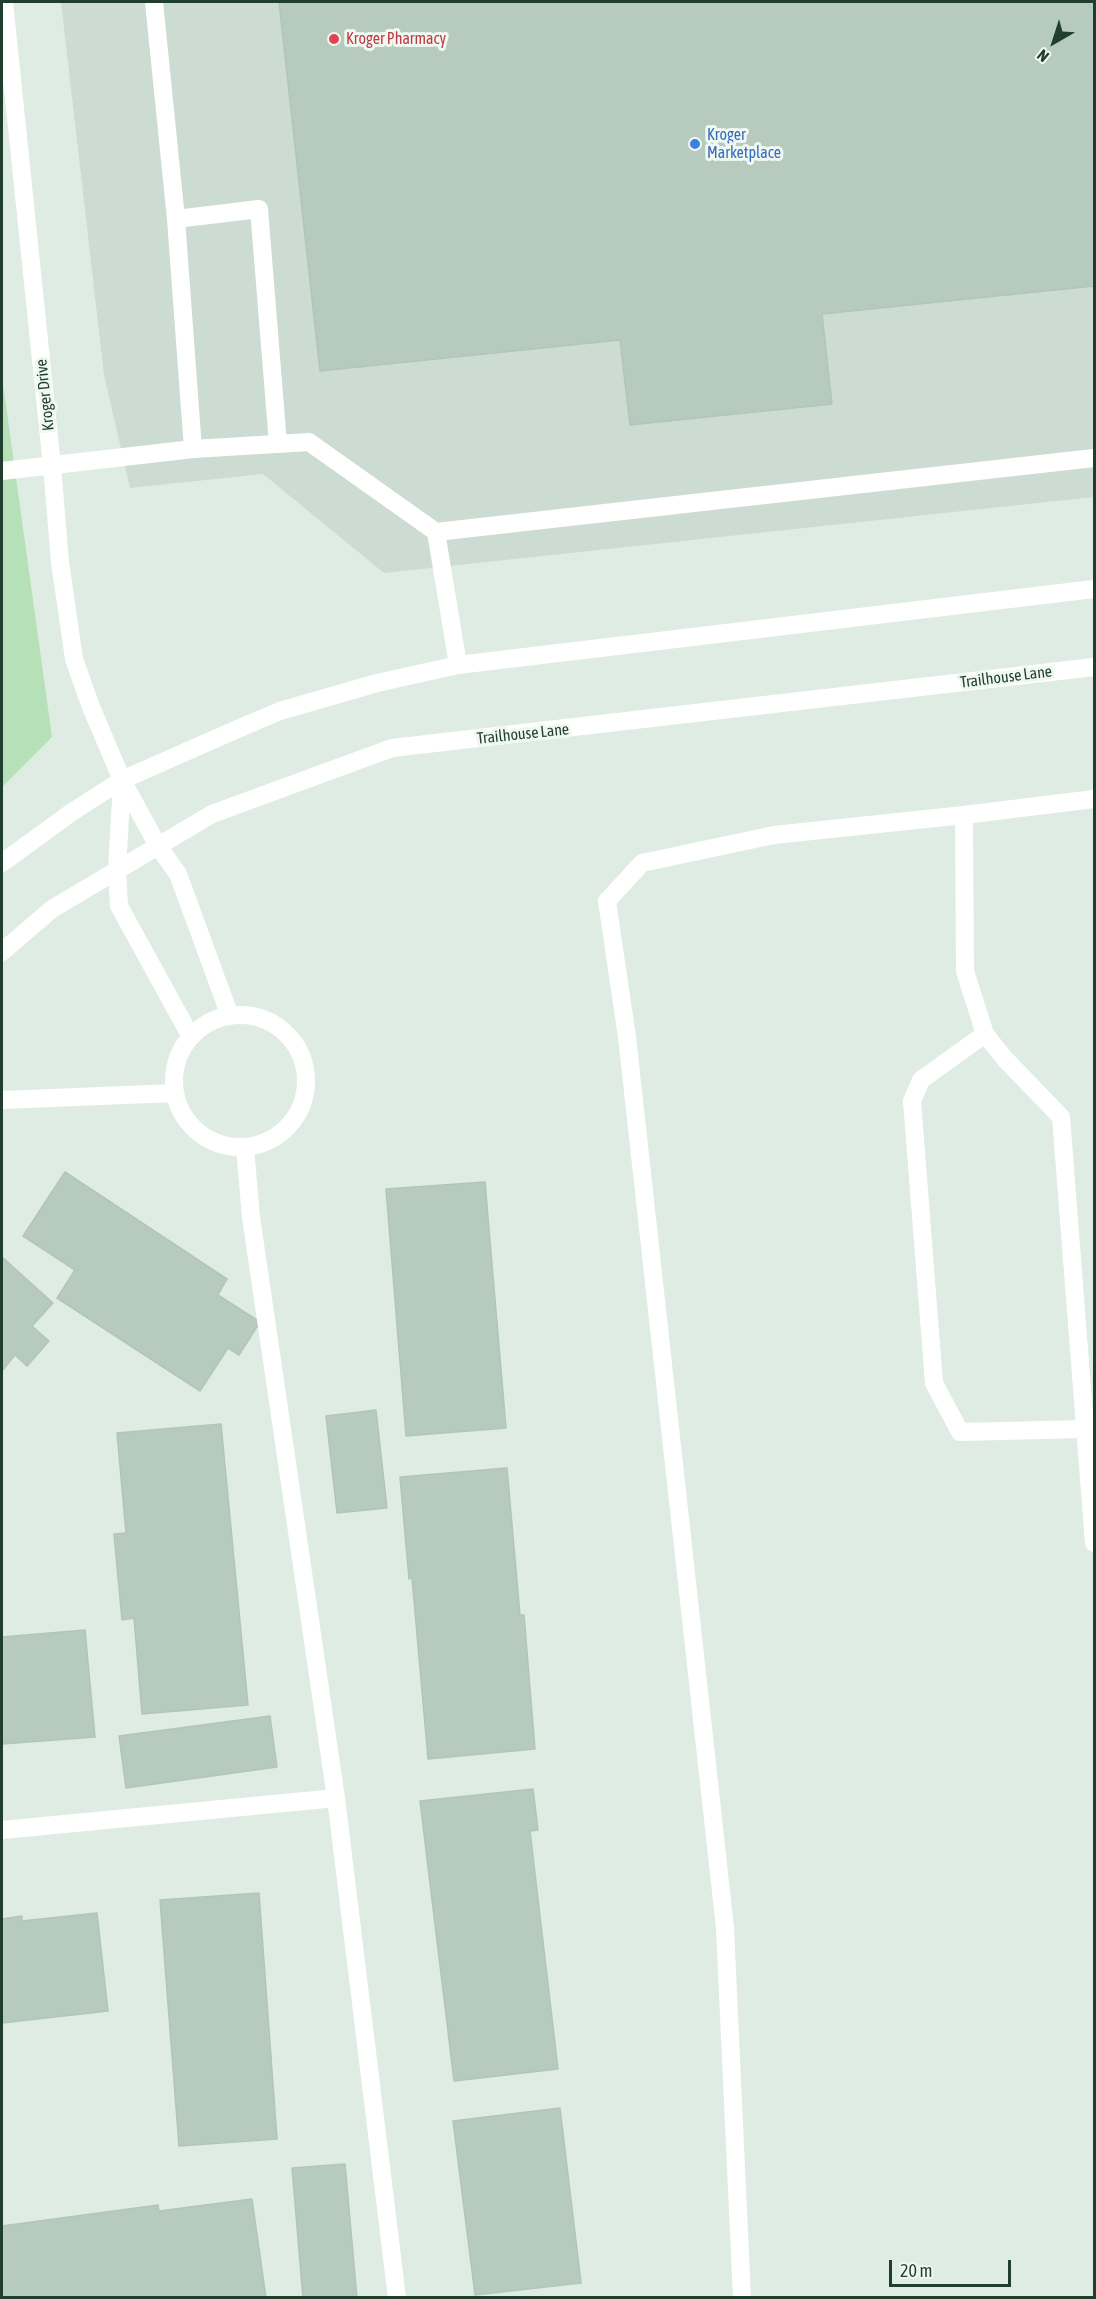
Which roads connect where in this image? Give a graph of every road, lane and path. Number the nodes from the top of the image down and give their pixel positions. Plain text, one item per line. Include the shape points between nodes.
1 (4, 2) edge
2 (154, 2) edge
3 (176, 219) junction
4 (278, 444) junction
5 (193, 449) junction
6 (1095, 458) edge
7 (52, 466) junction
8 (2, 471) edge
9 (436, 532) junction
10 (1095, 589) edge
11 (458, 665) junction
12 (1095, 667) edge
13 (122, 780) junction
14 (1095, 799) edge
15 (964, 814) junction
16 (158, 846) junction
17 (2, 863) edge
18 (117, 870) junction
19 (2, 951) edge
20 (230, 1016) junction
21 (985, 1034) junction
22 (190, 1037) junction
23 (175, 1093) junction
24 (2, 1100) edge
25 (245, 1148) junction
26 (1084, 1429) junction
27 (1095, 1543) edge
28 (336, 1798) junction
29 (2, 1830) edge
30 (397, 2298) edge
31 (742, 2298) edge

1 - 7 street, Kroger Drive
2 - 3 street
3 - 4 street via 259,209
3 - 5 street
4 - 5 street
4 - 9 street via 309,442
5 - 7 street
6 - 9 street
7 - 8 street
7 - 13 street, Kroger Drive via 74,659
9 - 11 street
10 - 11 street
11 - 13 street via 391,679 280,711
12 - 16 street, Trailhouse Lane via 392,748 212,814
13 - 16 street, Kroger Drive
13 - 17 street
13 - 18 street
14 - 15 street
15 - 21 street via 964,971
15 - 31 street via 774,835 642,863 607,901 627,1037 725,1928
16 - 18 street, Trailhouse Lane
16 - 20 street, Kroger Drive via 178,874
18 - 19 street, Trailhouse Lane via 52,909
18 - 22 street via 119,906
20 - 22 street via 208,1022
20 - 25 street via 252,1016 272,1023 289,1036 301,1054 306,1075 305,1096 297,1116 283,1132 265,1143
21 - 26 street via 1062,1117
21 - 26 street via 921,1080 912,1101 934,1383 960,1432
22 - 23 street via 178,1056
23 - 24 street
23 - 25 street via 186,1121 203,1137 223,1146
25 - 28 street via 251,1216
26 - 27 street
28 - 29 street
28 - 30 street

